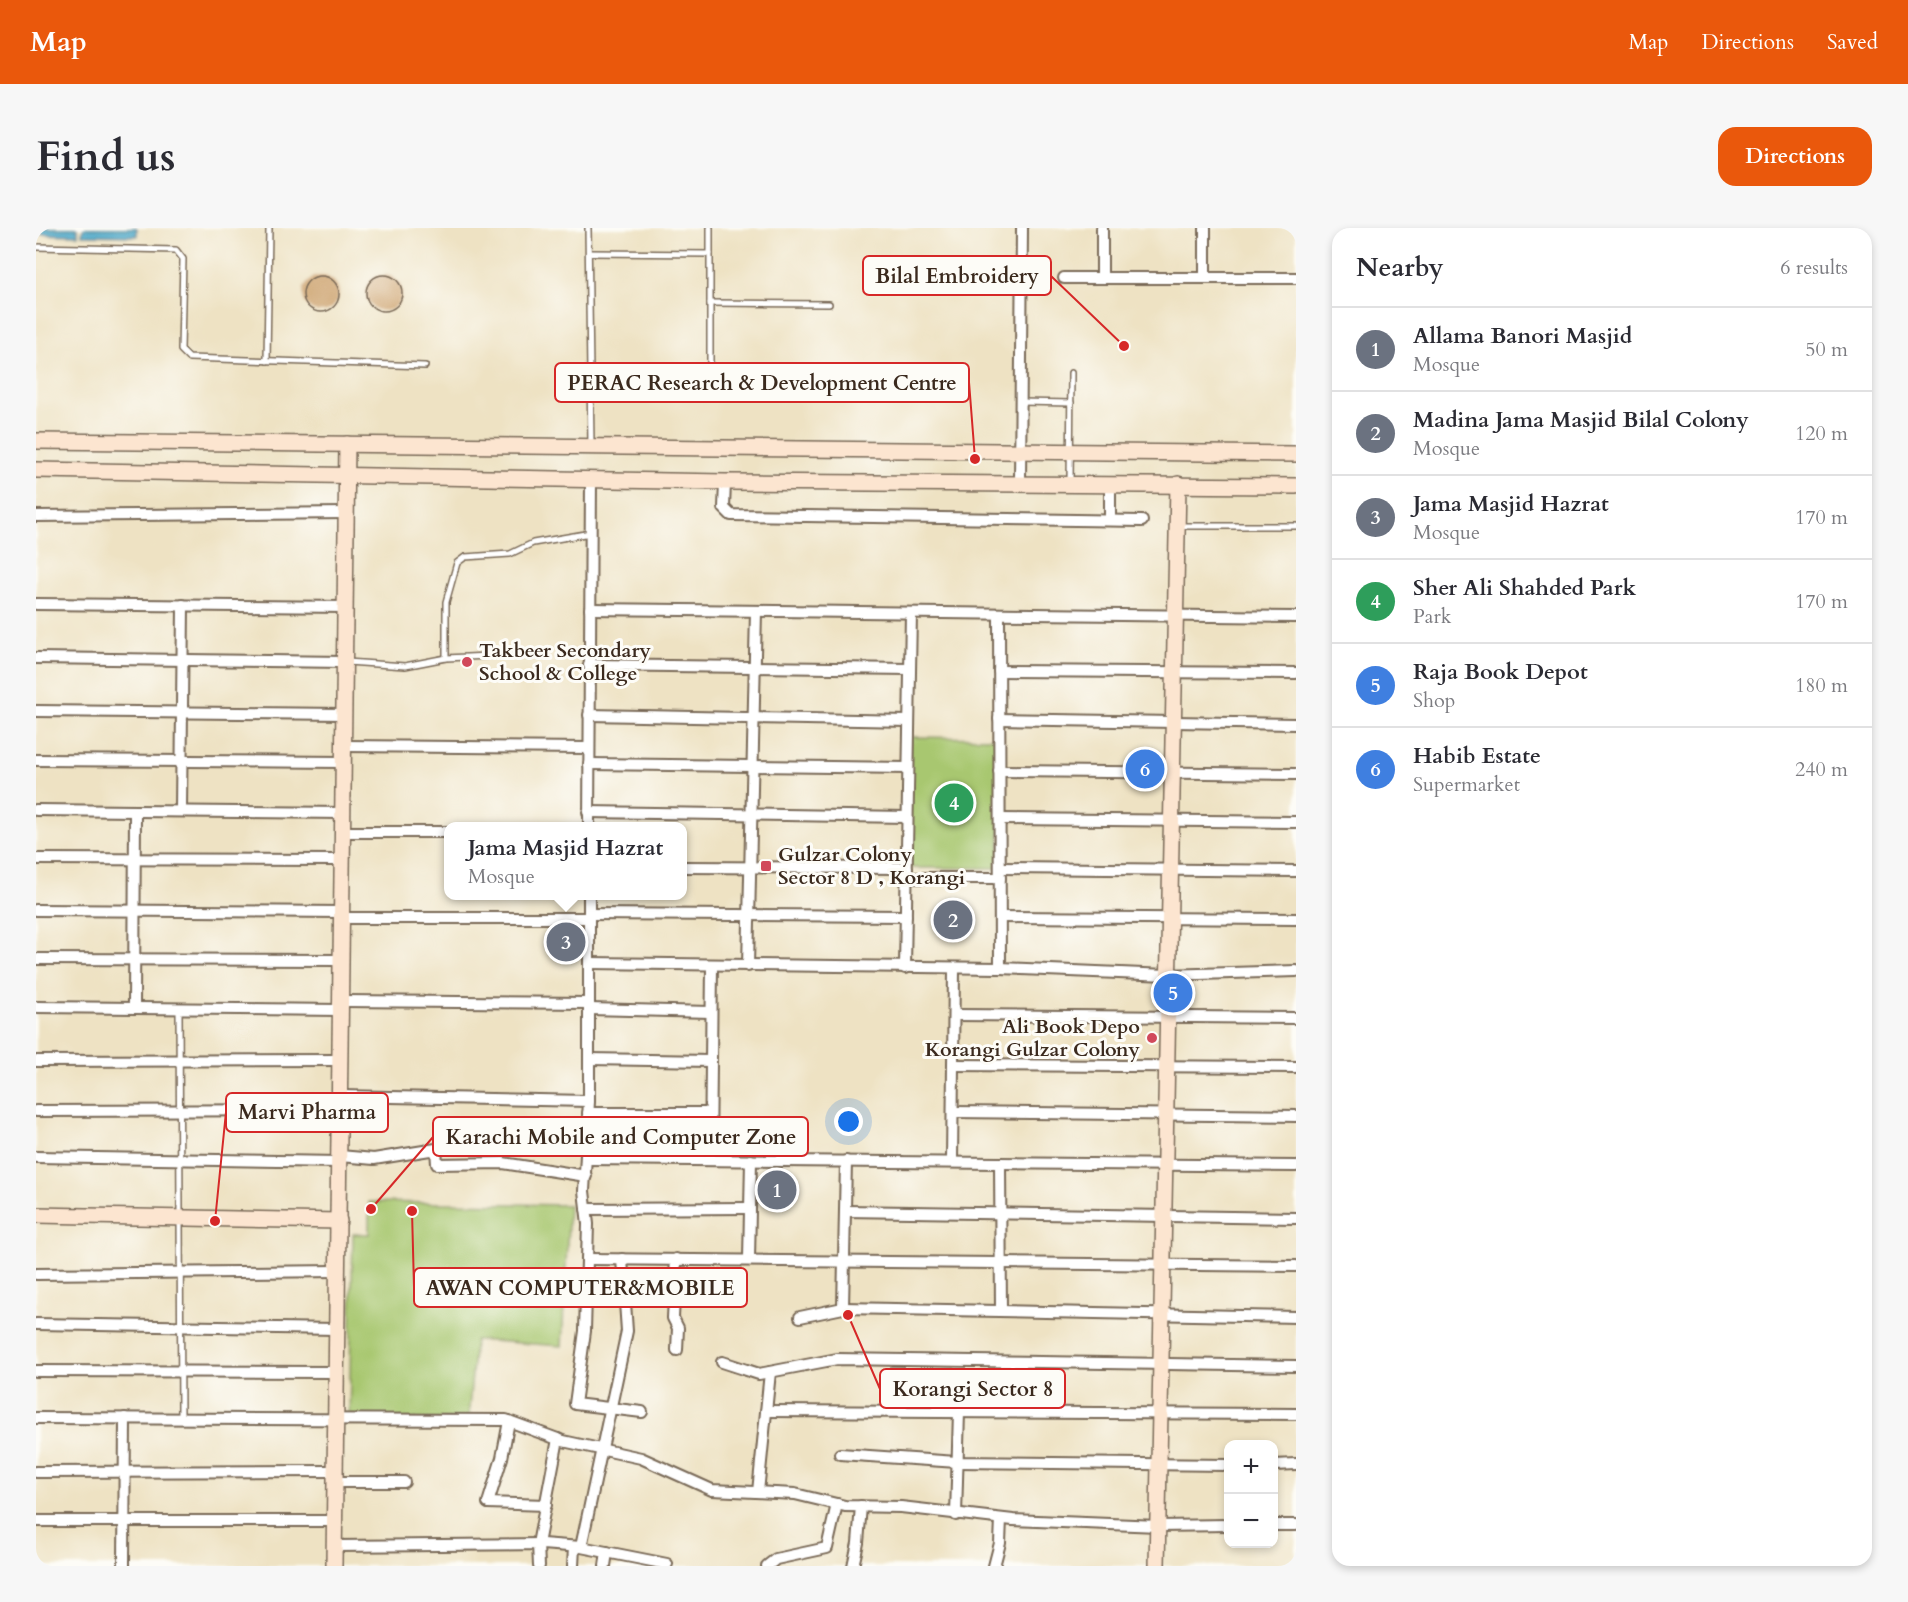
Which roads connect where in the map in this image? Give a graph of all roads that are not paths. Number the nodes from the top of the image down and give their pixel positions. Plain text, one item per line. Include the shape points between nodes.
1 (269, 228) edge
2 (588, 228) edge
3 (710, 228) edge
4 (1022, 228) edge
5 (1102, 228) edge
6 (1206, 228) edge
7 (36, 247) edge
8 (589, 253) junction
9 (710, 254) junction
10 (1204, 276) junction
11 (1102, 277) junction
12 (1064, 278) dead end
13 (1296, 278) edge
14 (710, 303) junction
15 (829, 304) dead end
16 (267, 361) junction
17 (425, 366) dead end
18 (1071, 373) dead end
19 (591, 386) junction
20 (710, 387) junction
21 (836, 390) dead end
22 (1021, 402) junction
23 (1071, 403) junction
24 (36, 441) edge
25 (347, 444) junction
26 (591, 447) junction
27 (1021, 453) junction
28 (1070, 453) junction
29 (1296, 454) edge
30 (36, 470) edge
31 (348, 474) junction
32 (591, 478) junction
33 (1020, 484) junction
34 (1070, 484) junction
35 (1178, 484) junction
36 (725, 486) junction
37 (1296, 486) edge
38 (1110, 504) junction
39 (1179, 512) junction
40 (347, 513) junction
41 (36, 516) edge
42 (1142, 521) dead end
43 (1296, 526) edge
44 (591, 533) junction
45 (36, 604) edge
46 (183, 605) junction
47 (346, 607) junction
48 (590, 609) junction
49 (756, 611) junction
50 (911, 613) junction
51 (999, 614) junction
52 (1177, 617) junction
53 (1296, 617) edge
54 (509, 655) dead end
55 (36, 658) edge
56 (446, 658) junction
57 (182, 660) junction
58 (346, 662) junction
59 (589, 665) junction
60 (755, 667) junction
61 (910, 669) junction
62 (999, 671) junction
63 (1176, 673) junction
64 (1296, 674) edge
65 (36, 711) edge
66 (182, 712) junction
67 (345, 714) junction
68 (589, 715) junction
69 (754, 718) junction
70 (999, 719) junction
71 (909, 721) junction
72 (1174, 723) junction
73 (1296, 724) edge
74 (588, 748) junction
75 (344, 754) junction
76 (36, 760) edge
77 (182, 761) junction
78 (588, 764) junction
79 (753, 766) junction
80 (908, 768) junction
81 (999, 771) junction
82 (1173, 771) junction
83 (1296, 774) edge
84 (36, 810) edge
85 (135, 811) junction
86 (182, 811) junction
87 (588, 812) junction
88 (344, 813) junction
89 (752, 814) junction
90 (908, 817) junction
91 (1000, 819) junction
92 (1171, 821) junction
93 (589, 822) edge
94 (1296, 822) edge
95 (344, 832) junction
96 (444, 832) edge
97 (36, 859) edge
98 (134, 859) junction
99 (343, 860) junction
100 (687, 867) edge
101 (751, 867) junction
102 (1170, 871) junction
103 (1296, 871) edge
104 (907, 873) junction
105 (1000, 873) junction
106 (589, 900) edge
107 (36, 910) edge
108 (134, 911) junction
109 (343, 915) junction
110 (750, 915) junction
111 (589, 916) junction
112 (906, 916) junction
113 (1000, 917) junction
114 (1168, 917) junction
115 (1296, 919) edge
116 (36, 959) edge
117 (134, 959) junction
118 (342, 960) junction
119 (589, 963) junction
120 (712, 965) junction
121 (748, 966) junction
122 (905, 968) junction
123 (1000, 968) junction
124 (954, 969) junction
125 (1296, 971) edge
126 (1167, 975) junction
127 (341, 1005) junction
128 (589, 1006) junction
129 (36, 1007) edge
130 (134, 1008) junction
131 (179, 1009) junction
132 (711, 1012) junction
133 (954, 1015) junction
134 (1166, 1016) junction
135 (1296, 1018) edge
136 (589, 1059) junction
137 (180, 1060) junction
138 (341, 1060) junction
139 (36, 1061) edge
140 (711, 1061) junction
141 (953, 1065) junction
142 (1165, 1066) junction
143 (1296, 1067) edge
144 (589, 1101) junction
145 (340, 1103) junction
146 (180, 1110) junction
147 (36, 1111) edge
148 (953, 1112) junction
149 (588, 1113) junction
150 (710, 1113) junction
151 (1164, 1113) junction
152 (1296, 1116) edge
153 (36, 1157) edge
154 (180, 1159) junction
155 (340, 1159) junction
156 (588, 1159) junction
157 (710, 1160) junction
158 (751, 1160) junction
159 (846, 1161) junction
160 (952, 1162) junction
161 (1000, 1163) junction
162 (1164, 1164) junction
163 (1296, 1166) edge
164 (586, 1176) junction
165 (750, 1208) junction
166 (586, 1209) junction
167 (845, 1211) junction
168 (1000, 1213) junction
169 (36, 1215) edge
170 (1163, 1215) junction
171 (180, 1216) junction
172 (1296, 1218) edge
173 (339, 1221) junction
174 (587, 1259) junction
175 (621, 1259) junction
176 (676, 1259) junction
177 (749, 1259) junction
178 (844, 1259) junction
179 (1000, 1262) junction
180 (1162, 1265) junction
181 (1296, 1266) edge
182 (338, 1271) junction
183 (180, 1272) junction
184 (36, 1274) edge
185 (843, 1308) junction
186 (1000, 1311) junction
187 (1161, 1315) junction
188 (800, 1317) dead end
189 (1296, 1317) edge
190 (36, 1324) edge
191 (181, 1326) junction
192 (337, 1329) junction
193 (677, 1350) dead end
194 (722, 1362) dead end
195 (1160, 1365) junction
196 (1296, 1366) edge
197 (36, 1371) edge
198 (181, 1371) junction
199 (337, 1372) junction
200 (770, 1372) junction
201 (611, 1407) junction
202 (766, 1411) junction
203 (642, 1412) dead end
204 (959, 1412) junction
205 (1160, 1413) junction
206 (1296, 1414) edge
207 (36, 1418) edge
208 (125, 1418) junction
209 (181, 1418) junction
210 (336, 1419) junction
211 (509, 1421) junction
212 (558, 1439) junction
213 (602, 1449) junction
214 (840, 1454) dead end
215 (957, 1462) junction
216 (1278, 1464) edge
217 (1296, 1464) edge
218 (1159, 1465) junction
219 (1224, 1465) edge
220 (36, 1472) edge
221 (125, 1472) junction
222 (336, 1476) junction
223 (404, 1482) dead end
224 (758, 1492) junction
225 (837, 1504) junction
226 (546, 1506) junction
227 (861, 1506) junction
228 (956, 1515) junction
229 (1001, 1519) junction
230 (36, 1521) edge
231 (124, 1521) junction
232 (335, 1521) junction
233 (1224, 1525) edge
234 (1278, 1525) edge
235 (1296, 1525) edge
236 (1158, 1526) junction
237 (538, 1544) junction
238 (335, 1546) junction
239 (577, 1547) junction
240 (607, 1552) junction
241 (641, 1563) edge
242 (667, 1564) dead end
243 (124, 1566) edge
244 (334, 1566) edge
245 (539, 1566) edge
246 (573, 1566) edge
247 (605, 1566) edge
248 (767, 1566) edge
249 (853, 1566) edge
250 (994, 1566) edge
251 (1157, 1566) edge

1 - 16 lane
2 - 8 lane
3 - 9 lane
4 - 22 street
5 - 11 street
6 - 10 street
7 - 16 lane via 176,250 183,259 184,355
8 - 9 lane
8 - 19 lane
9 - 14 lane
10 - 11 street
10 - 13 street
11 - 12 street
14 - 15 lane
14 - 20 lane
16 - 17 lane
18 - 23 lane
19 - 20 lane
19 - 26 lane
20 - 21 lane
22 - 23 lane
22 - 27 street
23 - 28 lane
24 - 25 street
25 - 26 street
25 - 31 street
26 - 27 street
27 - 28 street
27 - 33 street
28 - 29 street
28 - 34 lane
30 - 31 street
31 - 32 street
31 - 40 street
32 - 36 street
32 - 44 street
33 - 34 street
33 - 36 street
34 - 38 street
35 - 37 street
35 - 38 street
35 - 39 street
36 - 38 street via 724,508 731,515
38 - 42 street
39 - 43 lane
39 - 52 street
40 - 41 street
40 - 47 street
44 - 48 street
44 - 56 lane via 533,543 510,554 465,557 457,563 446,602
45 - 46 street
46 - 47 street
46 - 57 street
47 - 58 street
48 - 49 street
48 - 59 street
49 - 50 street
49 - 60 street
50 - 51 street
50 - 61 street
51 - 52 street
51 - 62 street
52 - 53 street
52 - 63 street
54 - 56 lane
55 - 57 street
56 - 58 lane via 405,666
57 - 58 street
57 - 66 street
58 - 67 street
59 - 60 street
59 - 68 street
60 - 61 street
60 - 69 street
61 - 71 street
62 - 63 street
62 - 70 street
63 - 64 street
63 - 72 street
65 - 66 street
66 - 67 street
66 - 77 street
67 - 75 street
68 - 69 street
68 - 74 street
69 - 71 street
69 - 79 street
70 - 72 street
70 - 81 street
71 - 80 street
72 - 73 street
72 - 82 street
74 - 75 street
74 - 78 street
75 - 77 street
75 - 88 street
76 - 77 street
77 - 86 street
78 - 79 street
78 - 87 street
79 - 80 street
79 - 89 street
80 - 90 street
81 - 82 street
81 - 91 street
82 - 83 street
82 - 92 street
84 - 85 street
85 - 86 street
85 - 98 street
86 - 88 street
87 - 89 street
87 - 93 street
88 - 95 street
89 - 90 street
89 - 101 street
90 - 104 street
91 - 92 street
91 - 105 street
92 - 94 street
92 - 102 street
95 - 96 street
95 - 99 street
97 - 98 street
98 - 99 street
98 - 108 street
99 - 109 street
100 - 101 street
101 - 104 street
101 - 110 street
102 - 103 street
102 - 105 street
102 - 114 street
104 - 105 street
104 - 112 street
105 - 113 street
106 - 111 street
107 - 108 street
108 - 109 street
108 - 117 street
109 - 111 street
109 - 118 street
110 - 111 street
110 - 112 street
110 - 121 street
111 - 119 street
112 - 122 street
113 - 114 street
113 - 123 street
114 - 115 street
114 - 126 street
116 - 117 street
117 - 118 street
117 - 130 street
118 - 127 street
119 - 120 street
119 - 128 street
120 - 121 street
120 - 132 street
121 - 122 street
122 - 124 street
123 - 124 street
123 - 126 street
124 - 133 street
125 - 126 street
126 - 134 street
127 - 128 street
127 - 131 street
127 - 138 street
128 - 132 street
128 - 136 street
129 - 130 street
130 - 131 street
131 - 137 lane
132 - 140 street
133 - 134 street
133 - 141 street
134 - 135 street
134 - 142 street
136 - 140 street
136 - 144 street
137 - 138 street
137 - 139 street
137 - 146 lane
138 - 145 street
140 - 150 street
141 - 142 street
141 - 148 street
142 - 143 street
142 - 151 street
144 - 145 street
144 - 149 street
145 - 146 street
145 - 155 street
146 - 147 street
146 - 154 lane
148 - 151 street
148 - 160 street
149 - 150 street
149 - 156 street
150 - 157 street
151 - 152 street
151 - 162 street
153 - 154 street
154 - 155 street
154 - 171 lane
155 - 164 street via 375,1159 436,1149 437,1164 503,1163
155 - 173 street
156 - 157 street
156 - 164 street
157 - 158 street
158 - 159 street
158 - 165 street
159 - 160 street
159 - 167 street
160 - 161 street
161 - 162 street
161 - 168 street
162 - 163 street
162 - 170 street
164 - 166 street
165 - 166 street
165 - 177 street
166 - 174 street
167 - 168 street
167 - 178 street
168 - 170 street
168 - 179 street
169 - 171 street
170 - 172 street
170 - 180 street
171 - 173 street
171 - 183 lane
173 - 182 street
174 - 175 street
174 - 201 street via 585,1331 575,1404
175 - 176 street
175 - 201 street via 627,1331
176 - 177 street
176 - 193 street via 673,1318 678,1328
177 - 178 street
178 - 179 street
178 - 185 street
179 - 180 street
179 - 186 street
180 - 181 street
180 - 187 street
182 - 183 street
182 - 192 street
183 - 184 street
183 - 191 lane
185 - 186 street
185 - 188 street
186 - 187 street
187 - 189 street
187 - 195 street
190 - 191 street
191 - 192 street
191 - 198 lane
192 - 199 street
194 - 200 street via 759,1374
195 - 196 street
195 - 200 street via 837,1359
195 - 205 street
197 - 198 street
198 - 199 street
198 - 209 lane
199 - 210 street
200 - 202 street
201 - 203 street
201 - 213 street
202 - 204 street
202 - 224 street
204 - 205 street
204 - 215 street
205 - 206 street
205 - 218 street
207 - 208 street
208 - 209 street
208 - 221 street
209 - 210 street
210 - 211 street
210 - 222 street
211 - 212 street
211 - 226 street via 488,1503
212 - 213 street
212 - 226 street
213 - 224 street via 641,1458 712,1490
213 - 239 street
214 - 215 street
215 - 218 street
215 - 228 street
216 - 217 street
218 - 219 street
218 - 236 street
220 - 221 street
221 - 222 street
221 - 231 street
222 - 223 street
222 - 232 street
224 - 225 street via 795,1494
225 - 227 street
225 - 248 street via 827,1548 776,1559
226 - 237 street
227 - 228 street
227 - 249 street
228 - 229 street
229 - 236 street
229 - 250 street
230 - 231 street
231 - 232 street
231 - 243 street
232 - 238 street
233 - 236 street
234 - 235 street
236 - 251 street
237 - 238 street
237 - 239 street
237 - 245 street
238 - 244 street
239 - 240 street
239 - 246 street
240 - 241 street
240 - 247 street
241 - 242 street

